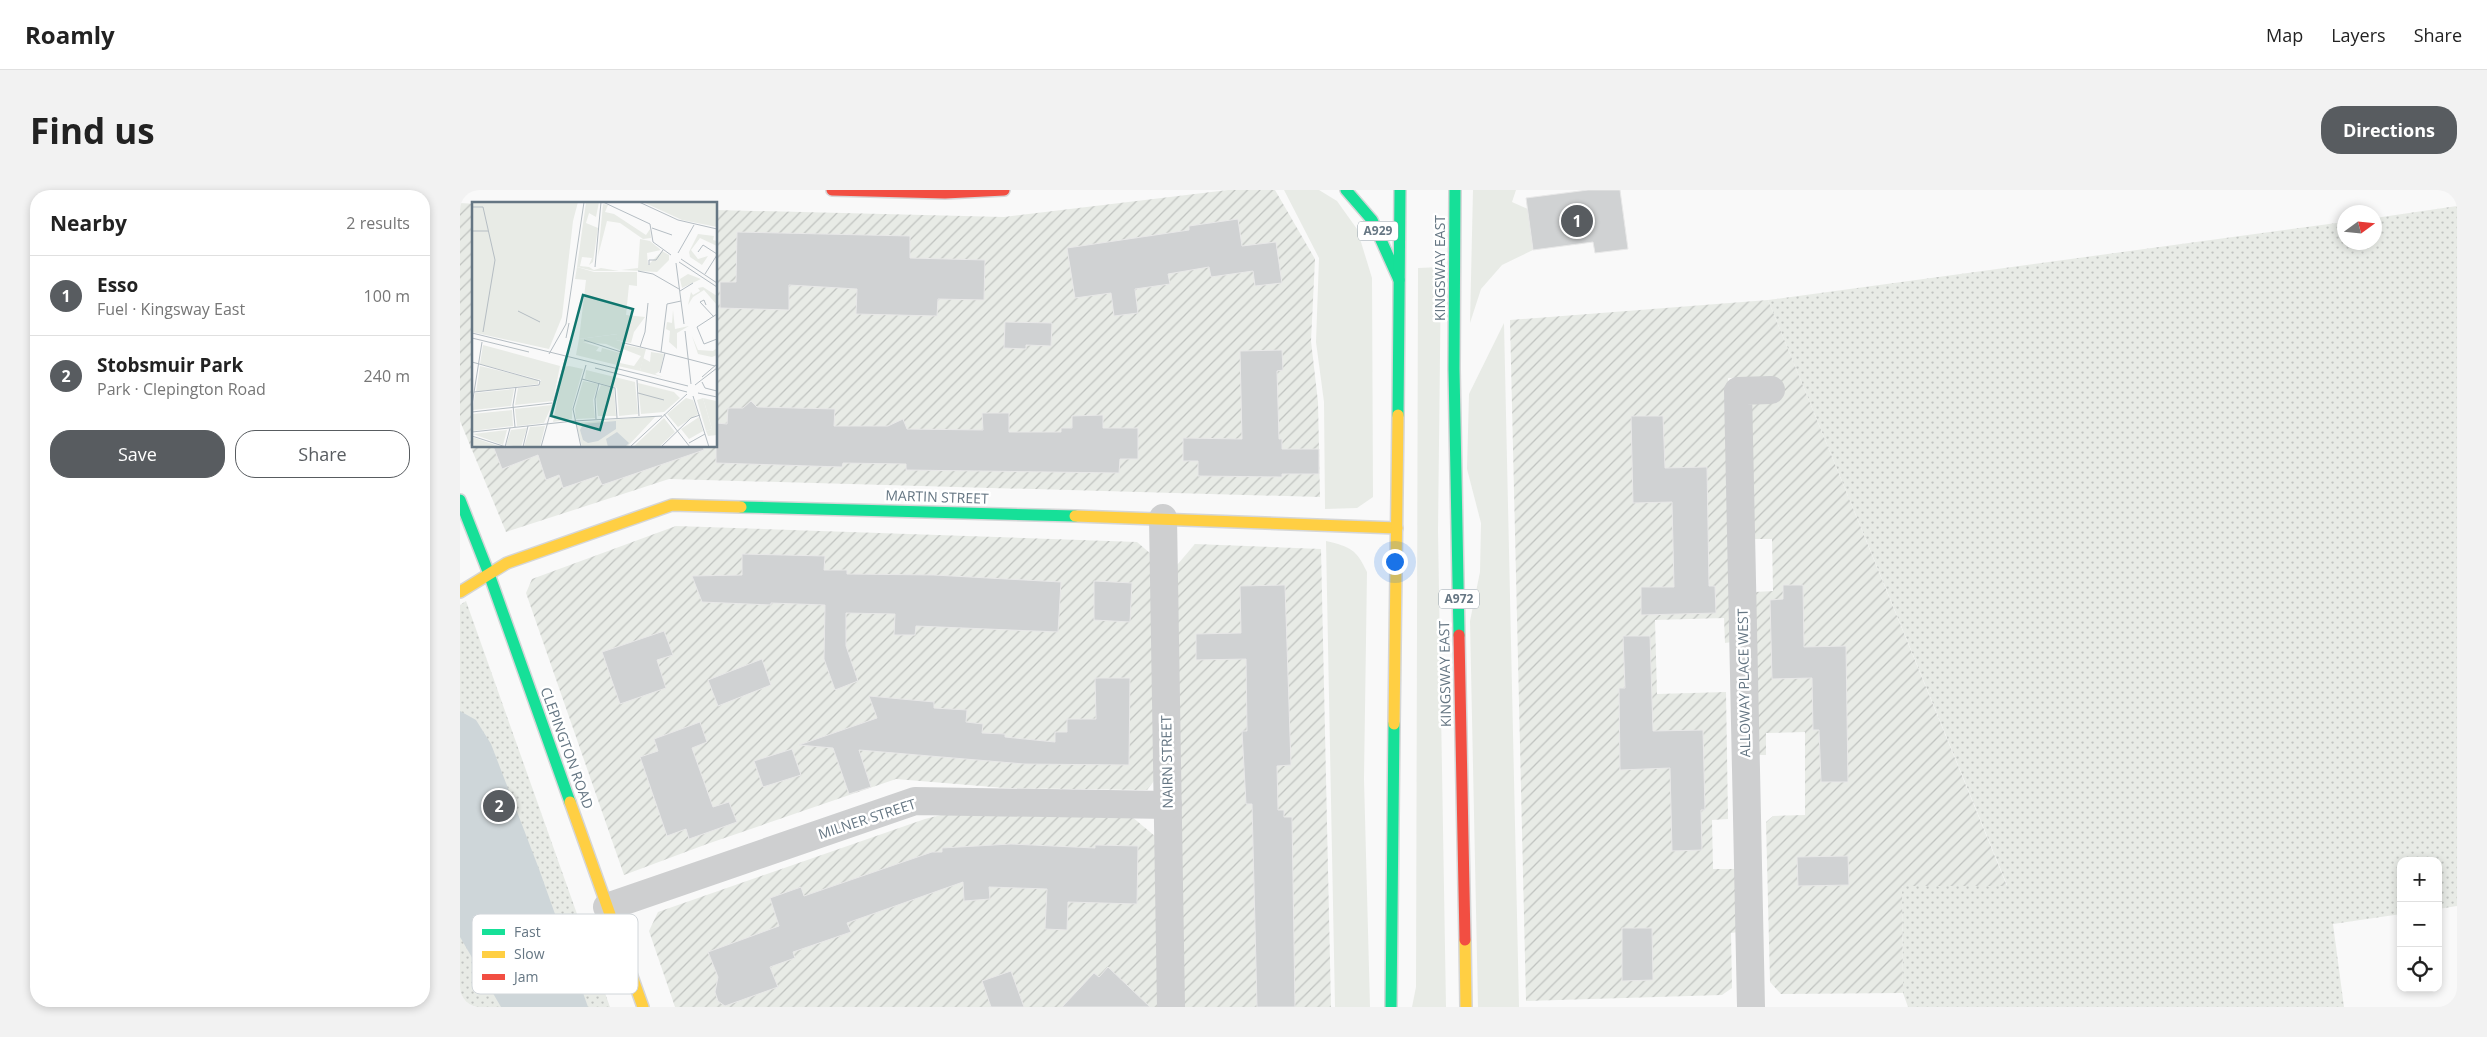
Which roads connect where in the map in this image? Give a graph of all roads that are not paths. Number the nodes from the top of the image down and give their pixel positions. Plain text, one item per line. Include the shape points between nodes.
1 (832, 190) edge
2 (1004, 190) edge
3 (1346, 190) edge
4 (1400, 190) edge
5 (1455, 190) edge
6 (1399, 280) junction
7 (1771, 390) dead end
8 (460, 500) edge
9 (1163, 518) junction
10 (1397, 528) junction
11 (489, 574) junction
12 (460, 592) edge
13 (1168, 805) junction
14 (607, 907) junction
15 (609, 914) edge
16 (637, 994) edge
17 (642, 1007) edge
18 (1171, 1007) edge
19 (1390, 1007) edge
20 (1466, 1007) edge
21 (1751, 1007) edge

1 - 2 main road via 945,193
3 - 6 main road, A929 via 1378,230
4 - 6 main road
5 - 20 main road, KINGSWAY EAST / A972 via 1455,379
6 - 10 main road
7 - 21 street, ALLOWAY PLACE WEST via 1738,391
8 - 11 main road, CLEPINGTON ROAD
9 - 10 main road, MARTIN STREET
9 - 11 main road, MARTIN STREET via 672,505 507,562
9 - 13 street, NAIRN STREET
10 - 19 main road
11 - 12 main road, MARTIN STREET
11 - 14 main road, CLEPINGTON ROAD
13 - 14 street, MILNER STREET via 915,802
13 - 18 street, NAIRN STREET
14 - 15 main road, CLEPINGTON ROAD
16 - 17 main road, CLEPINGTON ROAD

